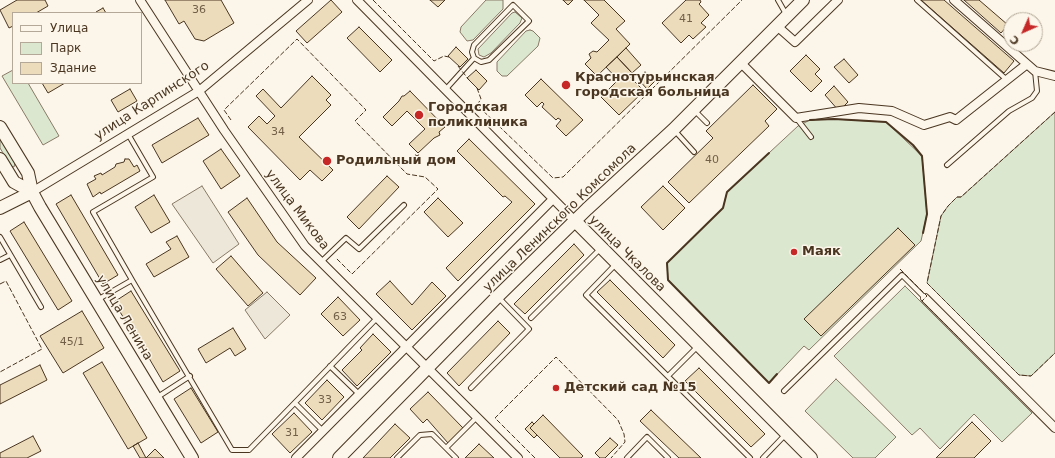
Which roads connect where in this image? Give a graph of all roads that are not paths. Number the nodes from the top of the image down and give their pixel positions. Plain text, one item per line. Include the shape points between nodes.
1 (140, 0) edge
2 (308, 0) edge
3 (357, 0) edge
4 (778, 0) edge
5 (802, 0) edge
6 (838, 0) edge
7 (917, 0) edge
8 (954, 0) edge
9 (787, 16) junction
10 (777, 26) junction
11 (474, 58) junction
12 (740, 62) junction
13 (1027, 64) junction
14 (1035, 70) junction
15 (1055, 76) edge
16 (1007, 80) junction
17 (445, 90) junction
18 (199, 91) junction
19 (693, 110) junction
20 (796, 118) junction
21 (707, 123) dead end
22 (0, 127) edge
23 (673, 130) junction
24 (128, 134) junction
25 (811, 137) dead end
26 (694, 152) dead end
27 (0, 159) edge
28 (947, 165) dead end
29 (32, 192) junction
30 (553, 199) junction
31 (404, 205) dead end
32 (0, 208) edge
33 (575, 221) junction
34 (0, 237) edge
35 (601, 248) junction
36 (10, 254) junction
37 (0, 260) edge
38 (321, 262) junction
39 (617, 264) junction
40 (132, 280) junction
41 (497, 297) junction
42 (925, 298) joint
43 (97, 300) junction
44 (41, 307) dead end
45 (378, 317) junction
46 (531, 318) dead end
47 (407, 346) junction
48 (699, 346) junction
49 (330, 366) junction
50 (427, 367) junction
51 (190, 376) junction
52 (668, 376) junction
53 (471, 388) dead end
54 (784, 391) dead end
55 (359, 394) junction
56 (156, 398) junction
57 (295, 403) junction
58 (477, 416) junction
59 (1055, 428) edge
60 (322, 431) junction
61 (787, 434) junction
62 (446, 448) junction
63 (192, 458) edge
64 (296, 458) edge
65 (339, 458) edge
66 (397, 458) edge
67 (456, 458) edge
68 (518, 458) edge
69 (627, 458) edge
70 (668, 458) edge
71 (750, 458) edge
72 (762, 458) edge
73 (811, 458) edge

1 - 18 street, улица Микова
2 - 18 street, улица Карпинского
3 - 17 street, улица Чкалова
4 - 9 lane
5 - 9 main road, улица Ленинского Комсомола
6 - 10 street via 795,42
7 - 16 lane
8 - 13 street
9 - 10 main road, улица Ленинского Комсомола
10 - 12 main road, улица Ленинского Комсомола
11 - 11 lane via 481,62 489,60 529,21 513,5 474,46
11 - 17 lane
12 - 19 main road, улица Ленинского Комсомола
12 - 20 street
13 - 14 street
13 - 16 street
14 - 15 street
14 - 28 lane via 1037,91 1032,98 1009,111
16 - 20 street via 956,120 950,117 924,125 892,111 860,108
17 - 30 street, улица Чкалова
18 - 24 street, улица Карпинского
18 - 38 street, улица Микова via 305,246
19 - 21 lane
19 - 23 main road, улица Ленинского Комсомола
20 - 25 lane
22 - 29 main road, улица Ленина via 28,173
23 - 26 lane
23 - 33 main road, улица Ленинского Комсомола
24 - 29 street, улица Карпинского
24 - 40 lane via 153,177 93,212
27 - 29 main road, улица Ленина via 14,182
29 - 32 main road, улица Карпинского
29 - 43 main road, улица Ленина
30 - 33 street, улица Чкалова
30 - 47 street, улица Ленинского Комсомола
31 - 38 lane via 359,250 346,238
33 - 35 main road, улица Чкалова
33 - 41 main road, улица Ленинского Комсомола
34 - 36 lane
35 - 39 main road, улица Чкалова
35 - 46 lane
36 - 37 lane
36 - 44 lane
38 - 45 street, улица Микова
39 - 48 main road, улица Чкалова
39 - 52 lane via 586,295
40 - 43 lane
40 - 51 lane
41 - 50 main road, улица Ленинского Комсомола
41 - 53 lane via 529,329
42 - 54 lane via 902,275
42 - 59 street
43 - 56 main road, улица Ленина
45 - 47 street, улица Микова
45 - 49 lane
47 - 50 street, улица Микова
47 - 55 street, улица Ленинского Комсомола
48 - 52 lane
48 - 61 main road, улица Чкалова
49 - 55 lane
49 - 57 lane
50 - 58 street, улица Микова
50 - 65 main road, улица Ленинского Комсомола
51 - 56 lane
51 - 57 lane via 232,450 249,450
52 - 71 lane
55 - 60 street, улица Ленинского Комсомола
56 - 63 main road, улица Ленина
57 - 60 lane
58 - 62 lane
58 - 68 street, улица Микова
60 - 64 street, улица Ленинского Комсомола
61 - 72 lane
61 - 73 main road, улица Чкалова
62 - 66 lane via 432,434 420,435
62 - 67 lane
69 - 70 lane via 647,437

